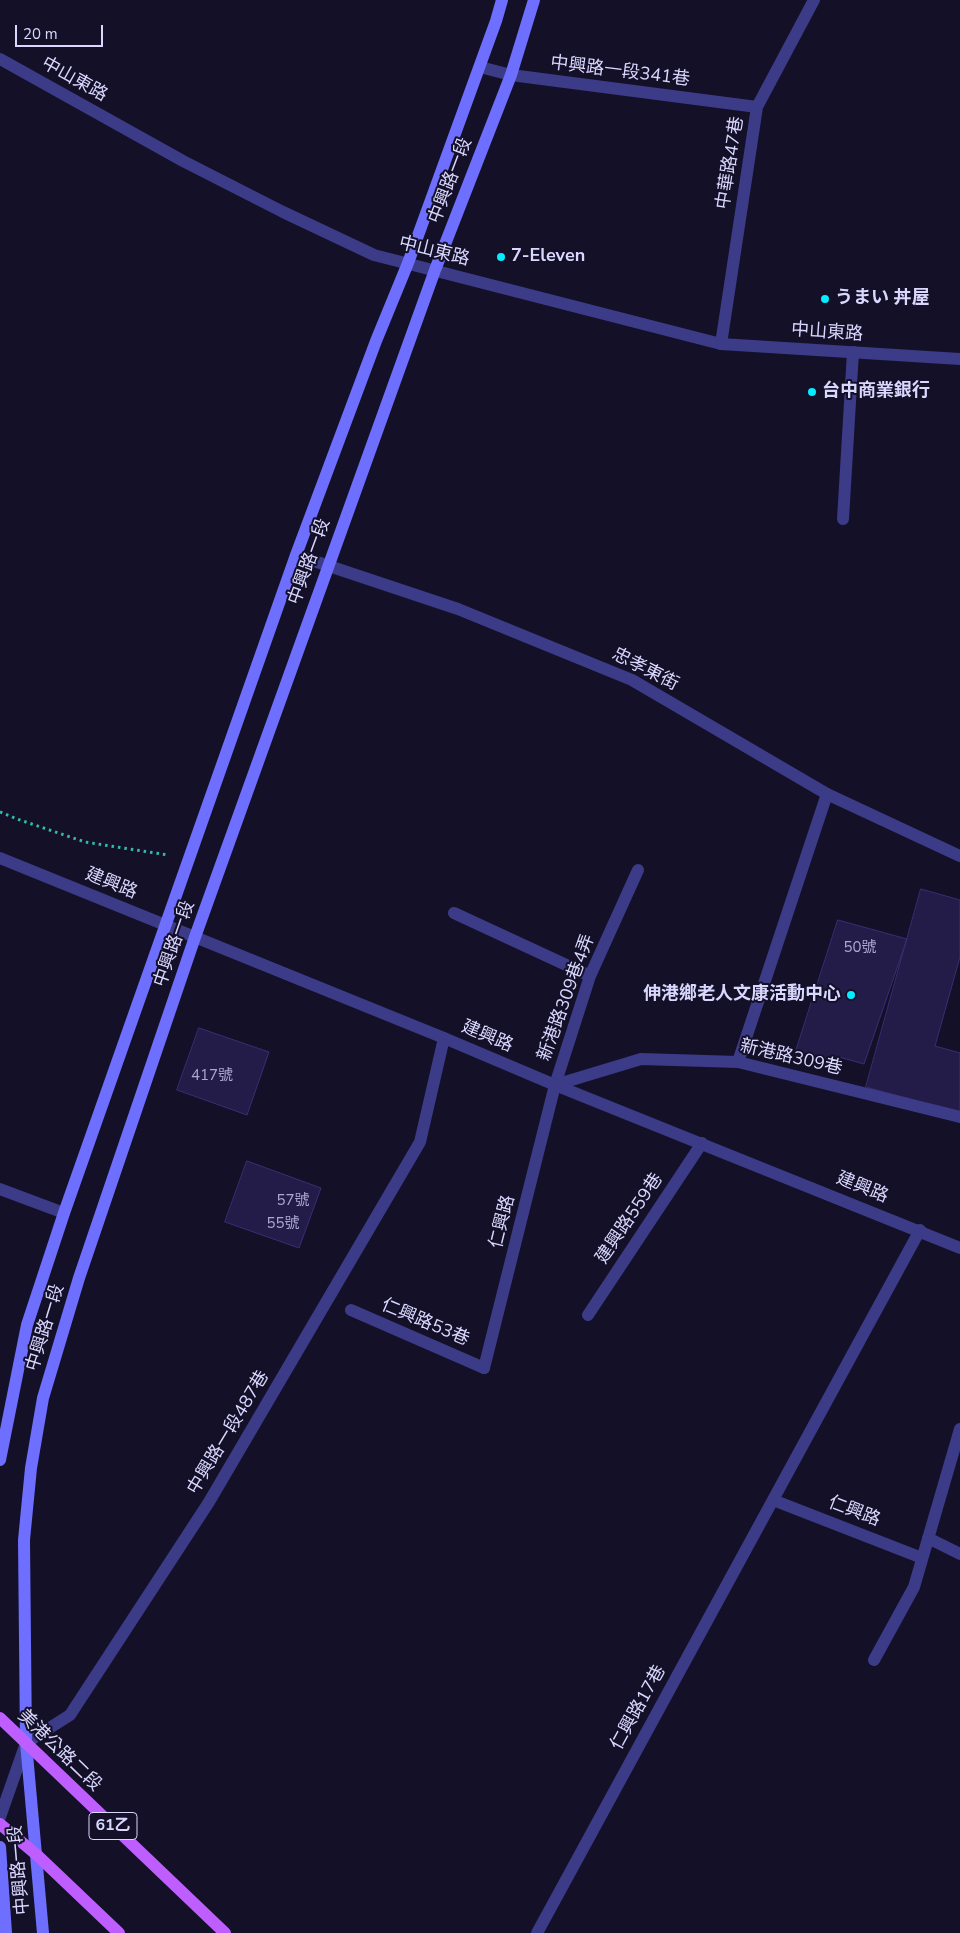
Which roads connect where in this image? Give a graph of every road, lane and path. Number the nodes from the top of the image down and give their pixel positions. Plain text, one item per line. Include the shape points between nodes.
1 (502, 0) edge
2 (534, 0) edge
3 (814, 0) edge
4 (0, 59) edge
5 (480, 67) junction
6 (511, 75) junction
7 (757, 107) junction
8 (408, 263) junction
9 (435, 270) junction
10 (720, 344) junction
11 (853, 352) junction
12 (960, 359) edge
13 (843, 519) dead end
14 (296, 554) junction
15 (328, 564) junction
16 (827, 794) junction
17 (0, 812) edge
18 (960, 856) edge
19 (0, 858) edge
20 (190, 859) junction
21 (638, 870) dead end
22 (454, 913) dead end
23 (166, 925) junction
24 (195, 937) junction
25 (590, 976) junction
26 (444, 1038) junction
27 (738, 1062) junction
28 (555, 1085) junction
29 (960, 1117) edge
30 (702, 1143) junction
31 (0, 1189) edge
32 (64, 1214) junction
33 (920, 1230) junction
34 (960, 1248) edge
35 (351, 1310) dead end
36 (588, 1315) dead end
37 (484, 1368) joint
38 (960, 1429) edge
39 (0, 1460) edge
40 (773, 1500) junction
41 (928, 1538) junction
42 (960, 1554) edge
43 (922, 1558) junction
44 (874, 1660) dead end
45 (0, 1718) edge
46 (26, 1743) junction
47 (0, 1818) edge
48 (0, 1824) edge
49 (0, 1847) edge
50 (37, 1854) junction
51 (6, 1933) edge
52 (43, 1933) edge
53 (119, 1933) edge
54 (225, 1933) edge
55 (537, 1933) edge

1 - 5 main road, 中興路一段
2 - 6 main road, 中興路一段
3 - 7 street, 中華路47巷
4 - 8 street, 中山東路 via 183,161 283,212 374,255
5 - 6 street, 中興路一段341巷
5 - 8 main road, 中興路一段
6 - 7 street, 中興路一段341巷
6 - 9 main road, 中興路一段
7 - 10 street, 中華路47巷
8 - 9 street, 中山東路
8 - 14 main road, 中興路一段
9 - 10 street, 中山東路
9 - 15 main road, 中興路一段
10 - 11 street, 中山東路
11 - 12 street, 中山東路
11 - 13 street
14 - 15 street, 忠孝東街
14 - 20 main road, 中興路一段
15 - 16 street, 忠孝東街 via 458,609 632,680
15 - 24 main road, 中興路一段
16 - 18 street, 忠孝東街
16 - 27 street
17 - 20 path via 86,842
19 - 23 street, 建興路
20 - 23 main road, 中興路一段
21 - 25 street, 新港路309巷4弄
22 - 25 street
23 - 24 street, 建興路
23 - 32 main road, 中興路一段
24 - 26 street, 建興路
24 - 46 main road, 中興路一段 via 79,1278 43,1398 24,1540
25 - 28 street, 新港路309巷4弄
26 - 28 street, 建興路
26 - 46 street, 中興路一段487巷 via 420,1142 214,1494 70,1715
27 - 28 street, 新港路309巷 via 641,1059
27 - 29 street, 新港路309巷
28 - 30 street, 建興路
28 - 37 street, 仁興路
30 - 33 street, 建興路
30 - 36 street, 建興路559巷
31 - 32 street
32 - 39 main road, 中興路一段 via 27,1326
33 - 34 street, 建興路
33 - 40 street, 仁興路17巷
35 - 37 street, 仁興路53巷
38 - 41 street
40 - 43 street, 仁興路
40 - 55 street, 仁興路17巷
41 - 42 street
41 - 43 street
43 - 44 street via 914,1587
45 - 46 main road, 美港公路二段 / 61乙
46 - 47 street
46 - 50 main road, 中興路一段
46 - 54 main road, 美港公路二段 / 61乙
48 - 50 main road
49 - 51 main road, 中興路一段
50 - 52 main road, 中興路一段
50 - 53 main road

